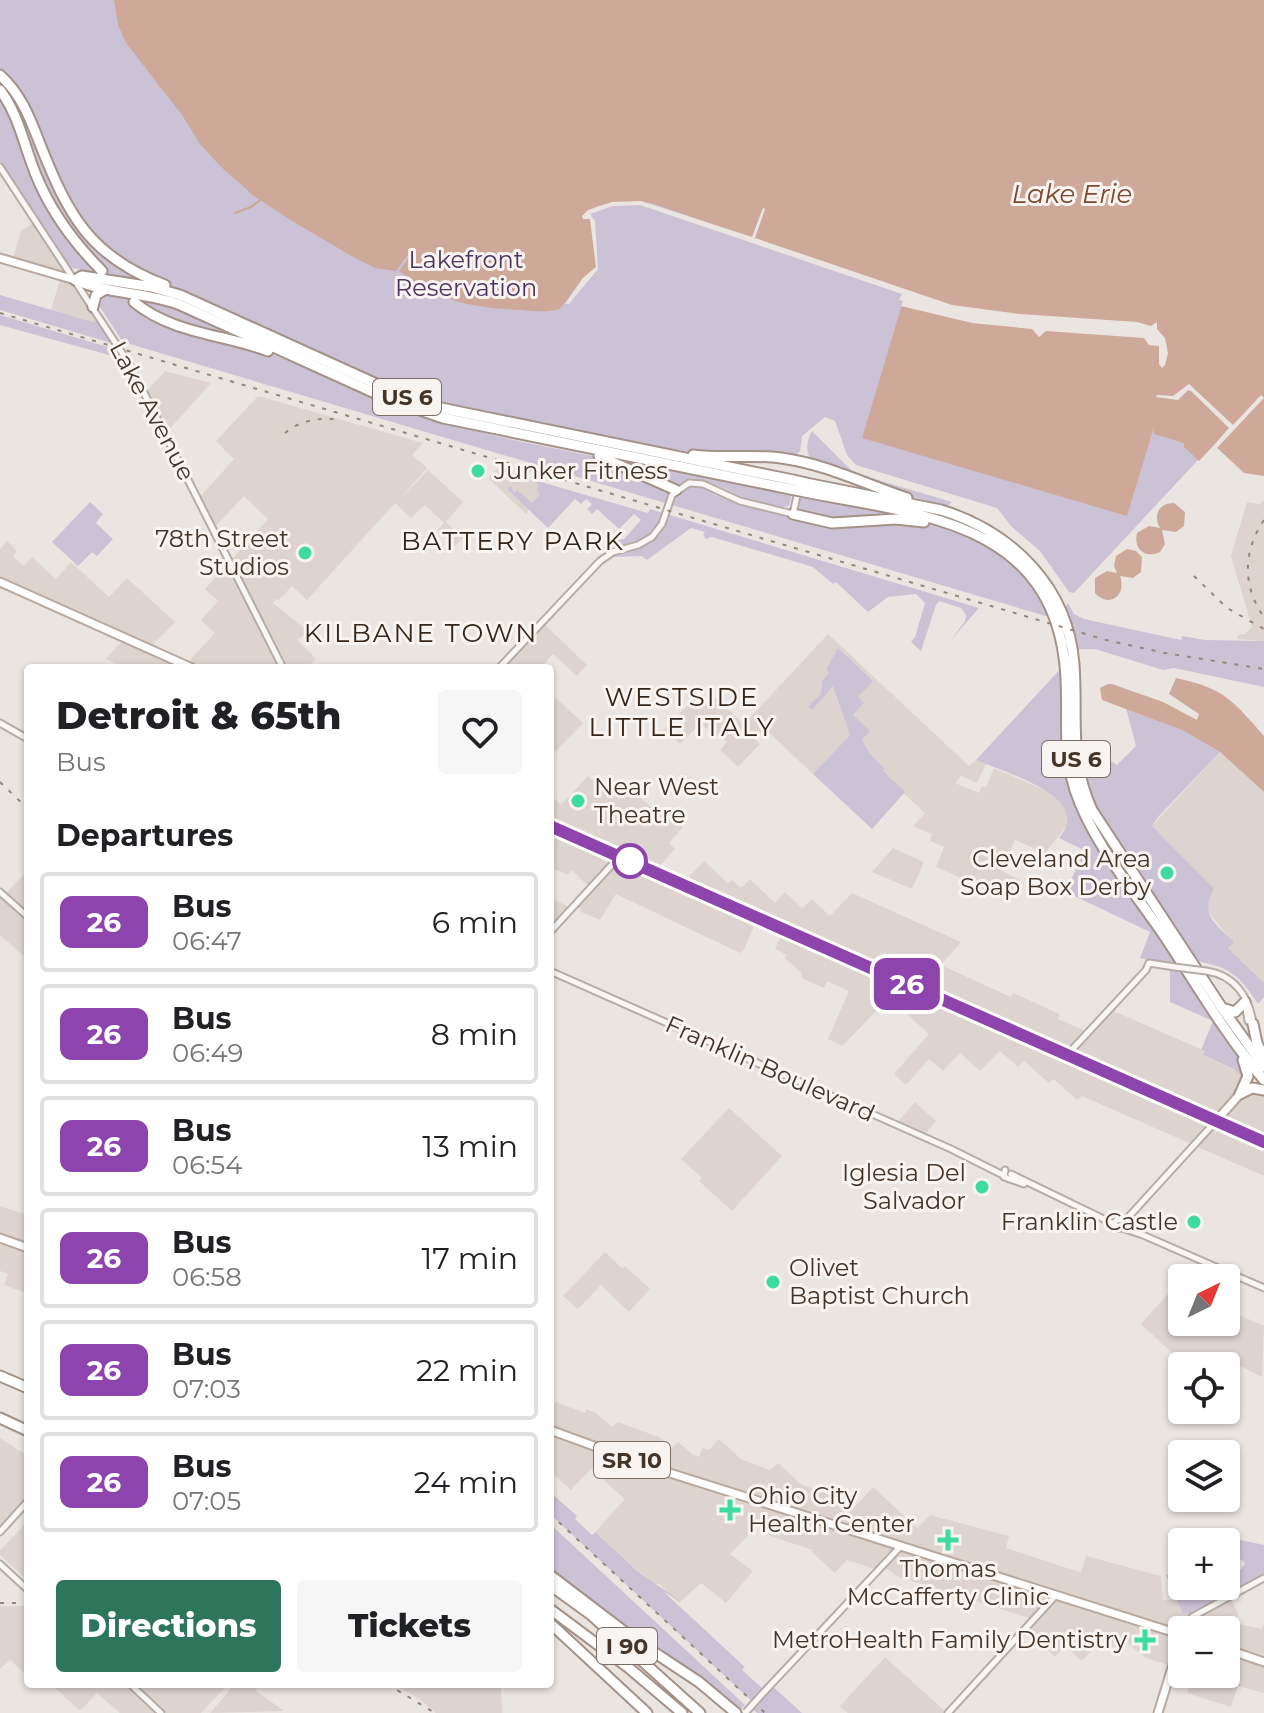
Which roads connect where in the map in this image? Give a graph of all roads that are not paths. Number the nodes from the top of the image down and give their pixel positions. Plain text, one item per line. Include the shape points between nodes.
1 (0, 75) edge
2 (0, 90) edge
3 (0, 167) edge
4 (0, 258) edge
5 (102, 271) dead end
6 (75, 280) junction
7 (106, 289) junction
8 (192, 301) junction
9 (134, 302) dead end
10 (93, 307) junction
11 (328, 372) junction
12 (561, 443) junction
13 (642, 450) junction
14 (803, 462) junction
15 (792, 485) junction
16 (805, 488) junction
17 (676, 490) junction
18 (941, 510) junction
19 (793, 514) junction
20 (988, 539) junction
21 (0, 582) edge
22 (183, 664) edge
23 (281, 664) edge
24 (503, 664) edge
25 (0, 723) edge
26 (24, 737) edge
27 (554, 828) edge
28 (619, 857) junction
29 (0, 892) edge
30 (24, 913) edge
31 (554, 928) edge
32 (554, 973) edge
33 (1244, 998) junction
34 (1208, 1003) junction
35 (1226, 1010) junction
36 (1251, 1023) junction
37 (1067, 1055) junction
38 (1264, 1058) edge
39 (1264, 1067) edge
40 (1264, 1080) edge
41 (1264, 1090) edge
42 (1240, 1094) junction
43 (1229, 1106) junction
44 (1216, 1121) junction
45 (1236, 1130) junction
46 (1264, 1142) edge
47 (1120, 1223) junction
48 (0, 1238) edge
49 (24, 1247) edge
50 (1264, 1288) edge
51 (0, 1376) edge
52 (24, 1386) edge
53 (0, 1418) edge
54 (24, 1429) edge
55 (554, 1431) edge
56 (24, 1505) edge
57 (0, 1532) edge
58 (901, 1546) junction
59 (0, 1564) edge
60 (554, 1578) edge
61 (1264, 1578) edge
62 (24, 1586) edge
63 (554, 1588) edge
64 (1056, 1595) junction
65 (554, 1612) edge
66 (1194, 1616) edge
67 (554, 1627) edge
68 (1168, 1630) edge
69 (1240, 1654) edge
70 (1264, 1662) edge
71 (1168, 1680) edge
72 (134, 1688) edge
73 (161, 1713) edge
74 (647, 1713) edge
75 (682, 1713) edge
76 (700, 1713) edge
77 (736, 1713) edge
78 (746, 1713) edge
79 (948, 1713) edge
80 (1158, 1713) edge

1 - 8 highway via 22,102 59,192 83,230 119,264
2 - 5 highway via 51,206
3 - 6 street, Lake Avenue
4 - 6 main road, US 6
6 - 7 highway, US 6
6 - 8 highway, US 6 via 82,276 145,286
6 - 10 street, Lake Avenue
7 - 10 highway via 96,295
7 - 11 highway, US 6 via 178,304
8 - 13 highway, US 6 via 427,404
9 - 11 highway via 180,328 250,344
10 - 23 street, Lake Avenue via 135,374
11 - 12 highway, US 6 via 436,416
12 - 15 highway, US 6
12 - 17 highway
13 - 14 highway
13 - 15 highway, US 6
14 - 18 highway
14 - 19 street
15 - 16 highway, US 6, bridge
16 - 18 highway, US 6
16 - 20 highway, US 6 via 942,520
17 - 19 street via 701,483 740,501
17 - 24 street via 654,534 603,558
18 - 35 highway, US 6 via 1007,542 1053,596 1072,651 1075,749 1087,797 1106,834
19 - 20 highway via 832,523 918,521
20 - 34 highway, US 6 via 1031,577 1057,626 1065,664 1067,754 1083,811
21 - 22 main road
25 - 26 street
27 - 28 main road
28 - 31 street
28 - 37 main road
29 - 30 street
32 - 47 street, Franklin Boulevard
33 - 35 highway via 1239,1010
33 - 36 street
33 - 37 street, bridge via 1226,977 1149,963
34 - 40 highway, US 6
34 - 42 highway via 1247,1070
35 - 36 highway
35 - 39 highway, US 6
36 - 38 highway
37 - 44 main road
41 - 42 highway
42 - 43 main road
43 - 44 main road
43 - 45 main road
44 - 45 main road
44 - 47 street
45 - 46 main road
47 - 50 street, Franklin Boulevard
48 - 49 main road
51 - 52 highway
53 - 54 highway
55 - 58 main road, SR 10
56 - 57 street
58 - 64 main road, SR 10
58 - 78 street, bridge
59 - 62 street
60 - 77 highway
61 - 66 street
63 - 76 highway, I 90
64 - 68 main road, SR 10
64 - 79 street
65 - 75 highway, I 90
67 - 74 highway
69 - 70 main road
71 - 80 main road
72 - 73 street

